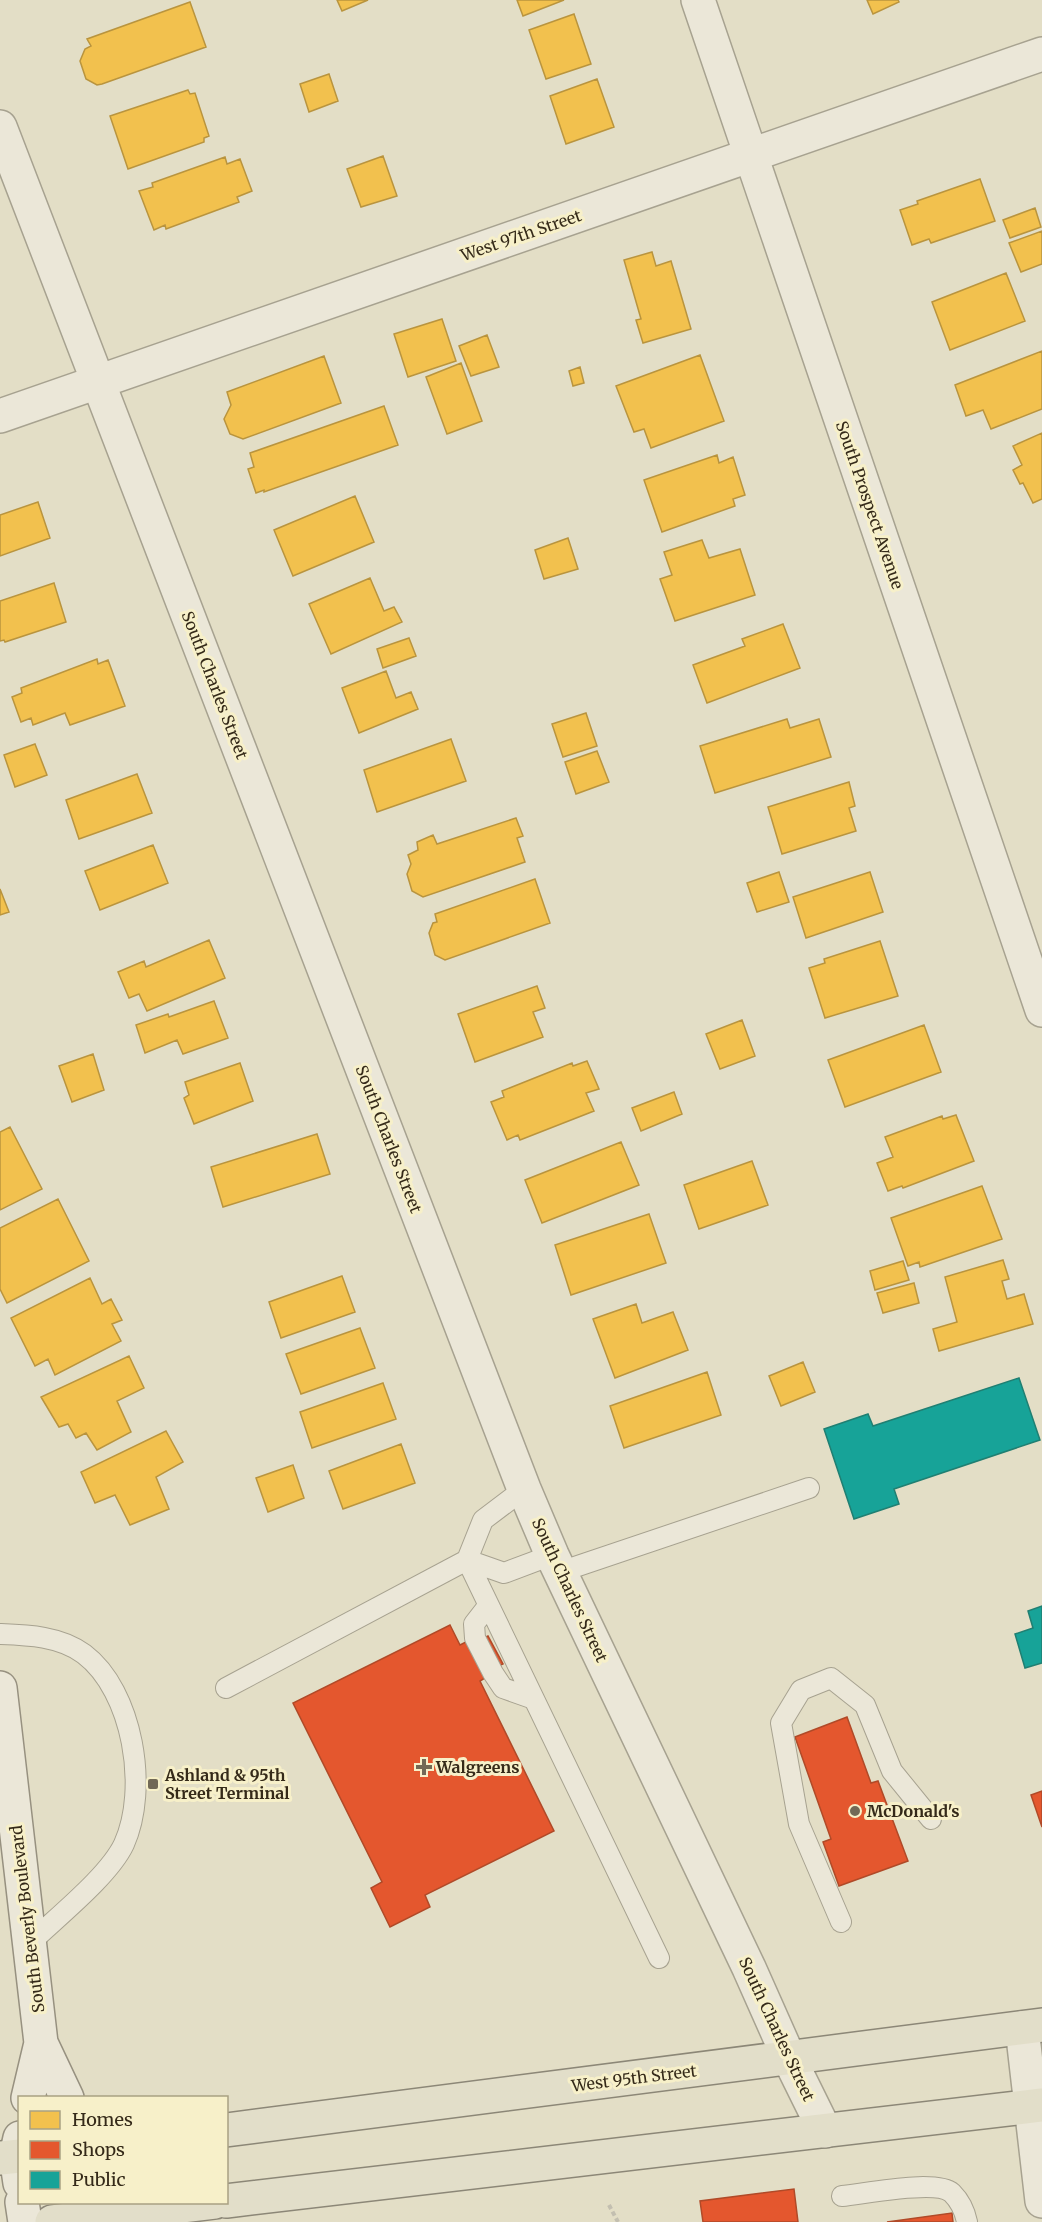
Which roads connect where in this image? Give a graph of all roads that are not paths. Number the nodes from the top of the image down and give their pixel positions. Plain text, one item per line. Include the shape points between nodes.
1 (698, 0) edge
2 (1042, 54) edge
3 (0, 128) edge
4 (752, 155) junction
5 (99, 382) junction
6 (0, 416) edge
7 (1042, 1010) edge
8 (809, 1488) dead end
9 (524, 1489) junction
10 (467, 1560) junction
11 (556, 1563) junction
12 (0, 1634) edge
13 (226, 1688) dead end
14 (1, 1709) edge
15 (932, 1819) dead end
16 (842, 1922) dead end
17 (30, 1943) junction
18 (659, 1958) dead end
19 (1032, 2026) edge
20 (41, 2043) junction
21 (789, 2058) junction
22 (28, 2096) edge
23 (67, 2096) edge
24 (1036, 2106) edge
25 (228, 2130) edge
26 (825, 2131) junction
27 (842, 2196) dead end
28 (228, 2201) edge
29 (1042, 2201) edge
30 (22, 2204) edge
31 (195, 2204) edge
32 (96, 2214) edge
33 (25, 2222) edge
34 (52, 2222) edge
35 (967, 2222) edge

1 - 4 street, South Prospect Avenue
2 - 4 street, West 97th Street
3 - 5 street, South Charles Street
4 - 5 street, West 97th Street
4 - 7 street, South Prospect Avenue
5 - 6 street, West 97th Street
5 - 9 street, South Charles Street
8 - 11 lane
9 - 10 lane via 483,1520
9 - 11 street, South Charles Street
10 - 11 lane via 504,1572
10 - 13 lane
10 - 18 lane
11 - 21 street, South Charles Street
12 - 17 lane via 38,1635 83,1653 114,1689 132,1740 135,1767 131,1826 118,1854
14 - 17 street, South Beverly Boulevard
15 - 16 lane via 892,1771 865,1704 831,1678 801,1690 781,1723 799,1824
17 - 20 street, South Beverly Boulevard
19 - 21 main road, West 95th Street
19 - 24 street
20 - 22 street
20 - 23 street
21 - 25 main road, West 95th Street
21 - 26 street, South Charles Street
24 - 26 main road
24 - 29 street
26 - 28 main road
27 - 35 lane via 938,2187 951,2192
30 - 33 street
31 - 32 main road
32 - 34 main road

